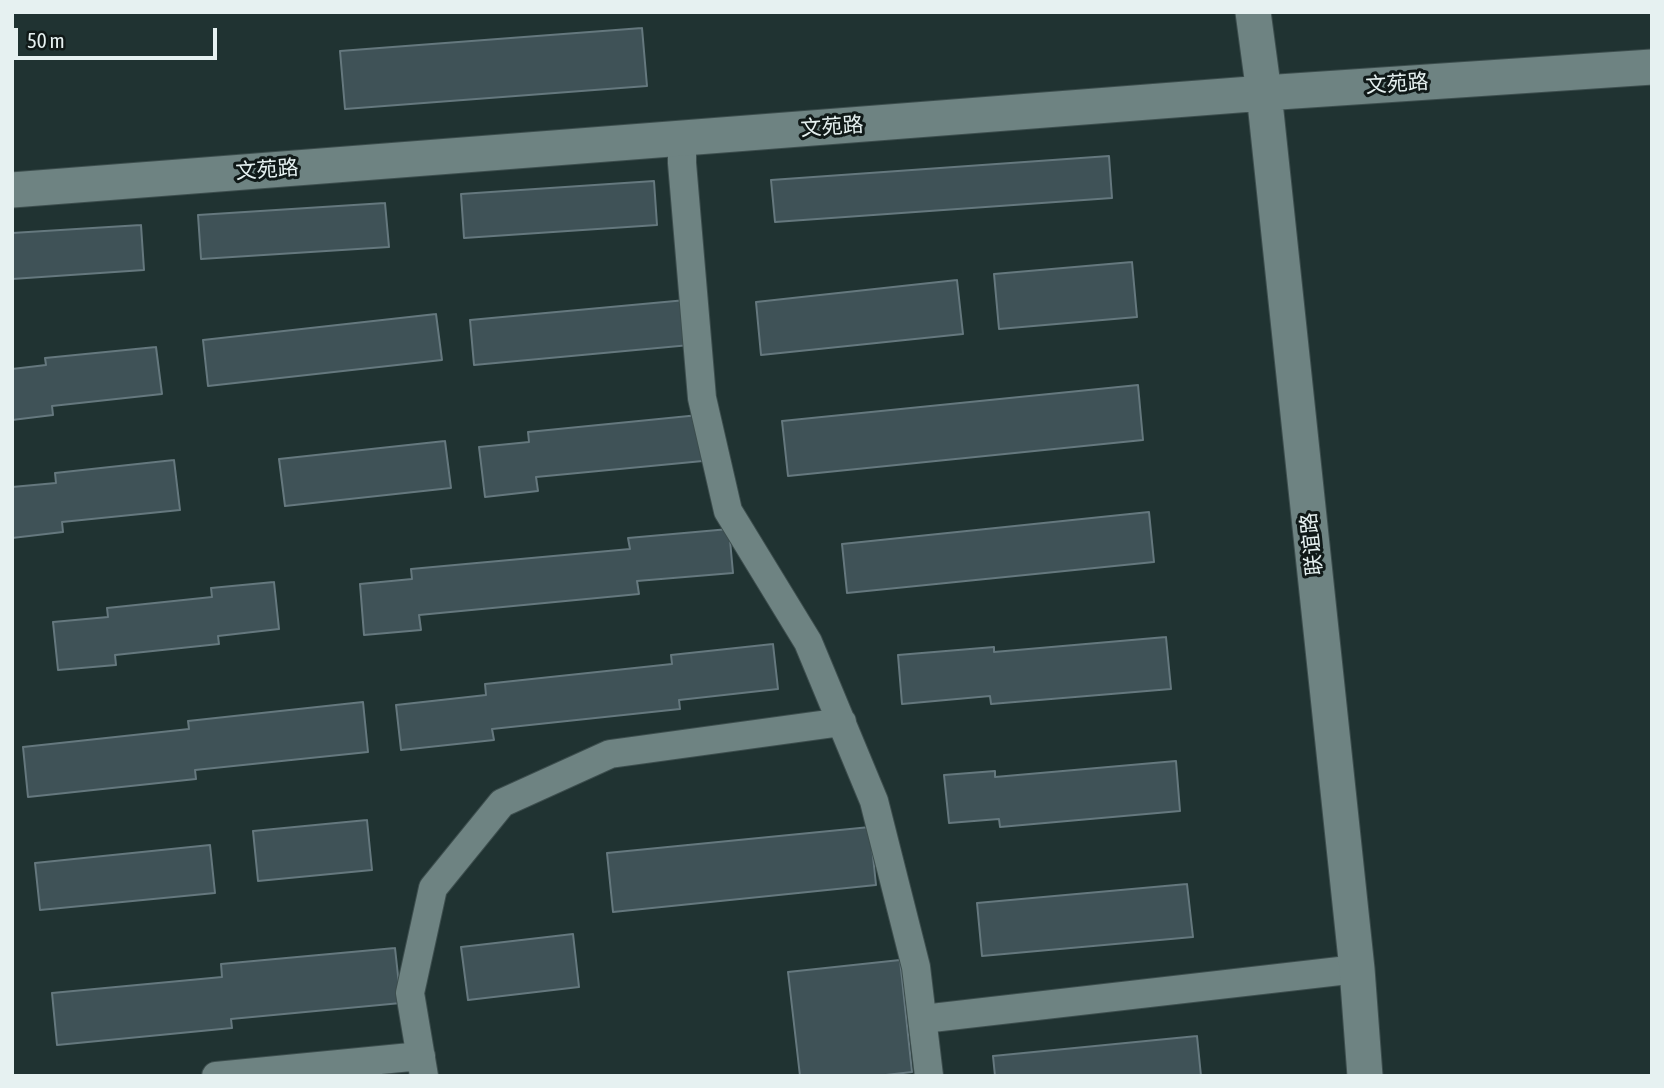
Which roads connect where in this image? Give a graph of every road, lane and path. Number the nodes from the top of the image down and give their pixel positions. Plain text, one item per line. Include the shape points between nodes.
1 (1252, 12) edge
2 (1652, 67) edge
3 (1264, 93) junction
4 (682, 138) junction
5 (12, 190) edge
6 (842, 722) junction
7 (1357, 969) junction
8 (923, 1019) junction
9 (422, 1066) edge
10 (216, 1076) edge
11 (929, 1076) edge
12 (1365, 1076) edge

1 - 3 street, 联谊路
2 - 3 street, 文苑路
3 - 4 street, 文苑路
3 - 7 street, 联谊路
4 - 5 street, 文苑路
4 - 6 street via 702,398 728,511 808,642
6 - 8 street via 874,801 916,967
6 - 9 street via 610,754 502,803 433,888 410,993
7 - 8 street
7 - 12 street, 联谊路
8 - 11 street
9 - 10 street

